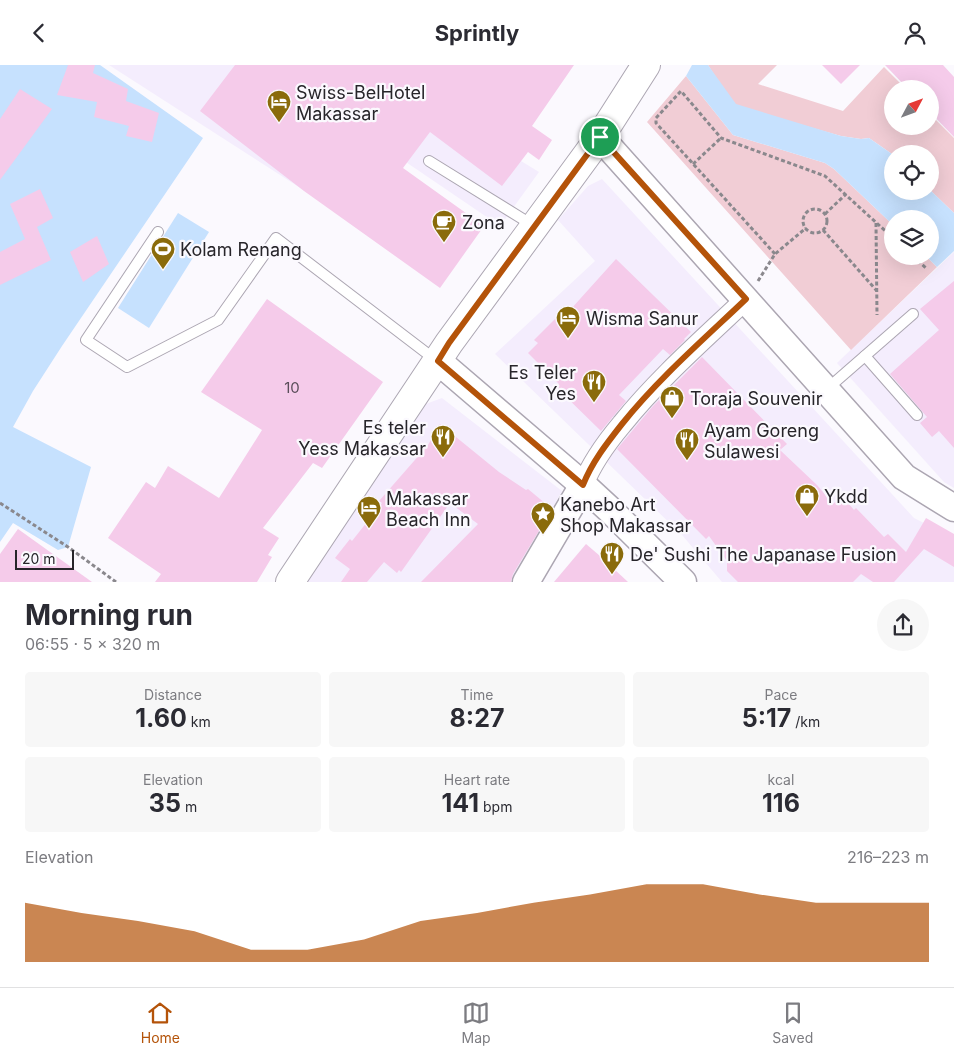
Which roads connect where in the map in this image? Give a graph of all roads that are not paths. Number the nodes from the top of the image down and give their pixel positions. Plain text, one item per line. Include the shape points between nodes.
1 (646, 65) edge
2 (600, 137) junction
3 (429, 161) dead end
4 (534, 226) junction
5 (158, 232) dead end
6 (746, 299) junction
7 (913, 314) dead end
8 (865, 356) junction
9 (438, 361) junction
10 (827, 389) junction
11 (917, 415) dead end
12 (583, 485) junction
13 (954, 508) edge
14 (290, 582) edge
15 (526, 582) edge
16 (682, 582) edge

1 - 2 main road
2 - 4 main road
2 - 6 street
3 - 4 lane
4 - 9 main road
5 - 9 lane via 86,340 127,367 218,320 276,238
6 - 10 street
6 - 12 street via 643,398 606,444
7 - 8 lane
8 - 10 lane
8 - 11 lane
9 - 12 street
9 - 14 main road
10 - 13 street via 904,477
12 - 15 street
12 - 16 street

